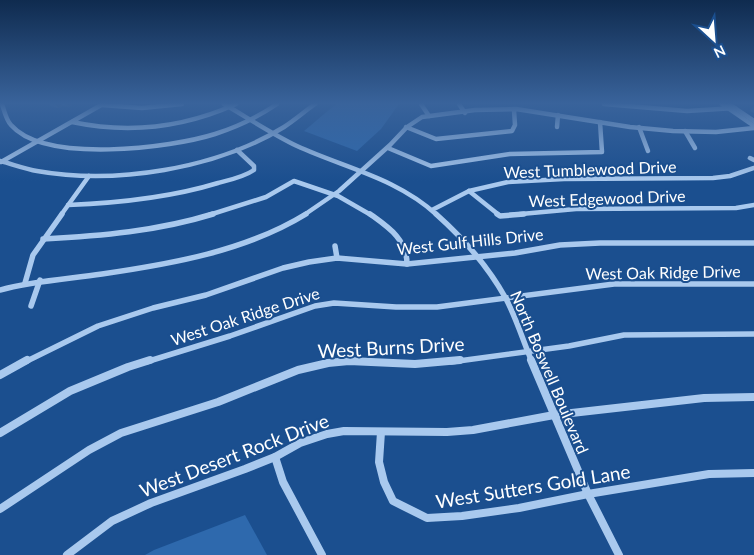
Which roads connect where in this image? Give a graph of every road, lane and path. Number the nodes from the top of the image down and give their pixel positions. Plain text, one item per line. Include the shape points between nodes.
1 (20, 130) edge
2 (58, 130) edge
3 (225, 130) edge
4 (267, 130) edge
5 (280, 130) edge
6 (404, 130) edge
7 (414, 130) edge
8 (512, 130) edge
9 (601, 130) edge
10 (639, 130) edge
11 (672, 130) edge
12 (739, 130) edge
13 (685, 131) junction
14 (274, 134) junction
15 (38, 141) junction
16 (388, 148) junction
17 (695, 148) dead end
18 (237, 150) junction
19 (648, 151) dead end
20 (1, 162) edge
21 (754, 168) edge
22 (362, 170) junction
23 (89, 176) junction
24 (469, 191) junction
25 (332, 194) junction
26 (68, 205) junction
27 (754, 205) edge
28 (432, 210) junction
29 (42, 240) junction
30 (754, 243) edge
31 (335, 246) dead end
32 (477, 257) junction
33 (337, 258) junction
34 (407, 264) junction
35 (40, 280) junction
36 (25, 283) junction
37 (754, 284) edge
38 (0, 290) edge
39 (505, 298) junction
40 (31, 306) dead end
41 (754, 334) edge
42 (528, 351) junction
43 (0, 375) edge
44 (754, 397) edge
45 (554, 416) junction
46 (381, 432) junction
47 (0, 433) edge
48 (275, 457) junction
49 (754, 472) edge
50 (588, 494) junction
51 (0, 508) edge
52 (67, 555) edge
53 (322, 555) edge
54 (619, 555) edge

1 - 15 street
2 - 15 street
3 - 15 street via 206,137 139,149 85,150
4 - 14 street, North Boswell Boulevard
5 - 14 street
6 - 16 street
7 - 8 street via 436,138
9 - 16 street via 602,152 510,154 431,166
10 - 19 street
11 - 13 street
12 - 13 street via 723,133
13 - 17 street
14 - 18 street
14 - 22 street, North Boswell Boulevard
15 - 20 street
16 - 22 street
18 - 23 street via 162,169
18 - 26 street via 254,166 254,170 216,184 155,197
20 - 23 street via 33,170
21 - 24 street, West Tumblewood Drive via 713,178 532,180
22 - 25 street
22 - 28 street, North Boswell Boulevard via 393,184
23 - 26 street
24 - 27 street, West Edgewood Drive via 500,216 576,209 736,208
24 - 28 street, West Tumblewood Drive
25 - 29 street via 294,181 266,197 194,220 114,234
25 - 34 street via 366,211 395,234 406,251
25 - 35 street via 318,207 285,225 214,251 144,267
26 - 29 street
28 - 32 street, North Boswell Boulevard
29 - 36 street via 31,260
30 - 32 street, West Gulf Hills Drive via 560,245
31 - 33 street
32 - 34 street, West Gulf Hills Drive
32 - 39 street, North Boswell Boulevard
33 - 34 street, West Gulf Hills Drive
33 - 43 street, West Gulf Hills Drive via 283,268 206,295 98,326
35 - 36 street
35 - 40 street
36 - 38 street
37 - 39 street, West Oak Ridge Drive via 614,284
39 - 42 street, North Boswell Boulevard
39 - 47 street, West Oak Ridge Drive via 437,307 396,308 334,303 301,309 222,339 128,367 70,392
41 - 42 street, West Burns Drive via 624,335
42 - 45 street, North Boswell Boulevard
42 - 51 street, West Burns Drive via 440,363 350,361 298,370 218,402 120,433
44 - 45 street, West Desert Rock Drive via 704,398
45 - 46 street, West Desert Rock Drive via 474,430
45 - 50 street, North Boswell Boulevard
46 - 48 street, West Desert Rock Drive via 327,434 300,443
46 - 50 street, West Sutters Gold Lane via 379,462 393,502 427,518 519,508
48 - 52 street, West Desert Rock Drive via 151,503 112,521
48 - 53 street via 283,482
49 - 50 street, West Sutters Gold Lane via 709,474
50 - 54 street, North Boswell Boulevard

